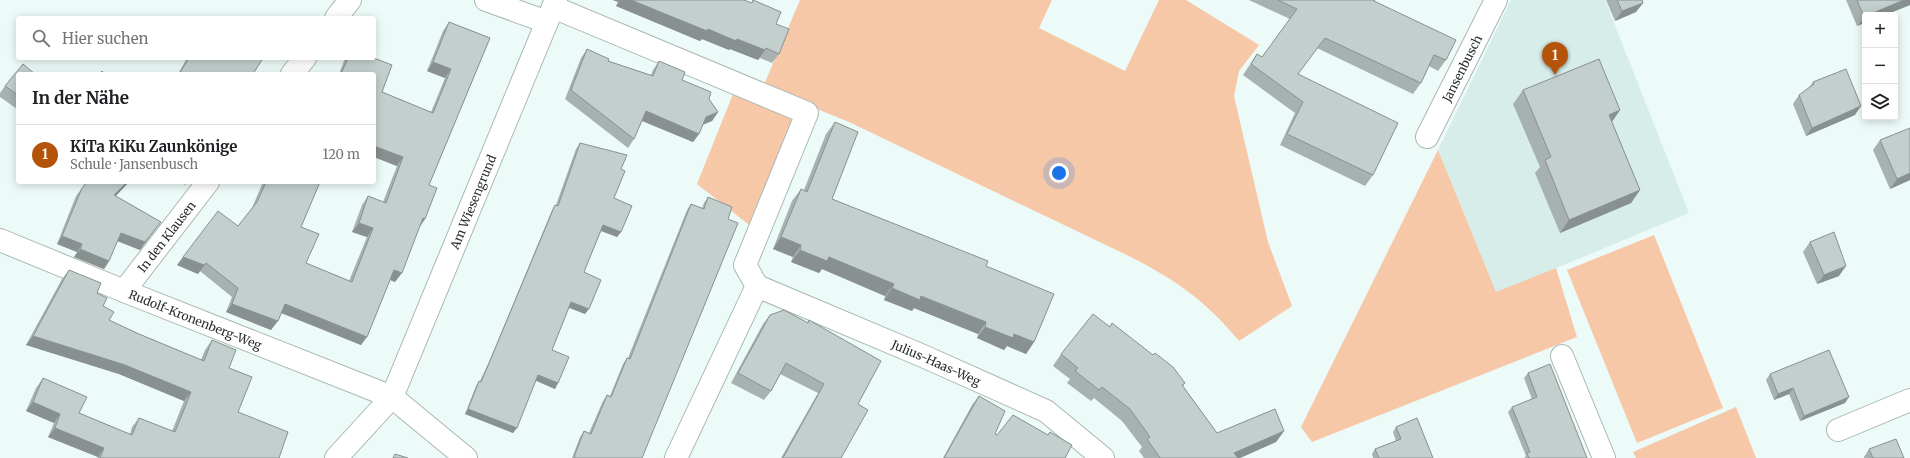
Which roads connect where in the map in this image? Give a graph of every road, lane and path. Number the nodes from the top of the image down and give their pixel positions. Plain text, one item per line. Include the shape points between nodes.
1 (350, 0) edge
2 (486, 0) edge
3 (1496, 0) edge
4 (552, 10) edge
5 (338, 16) edge
6 (303, 60) edge
7 (294, 72) edge
8 (1427, 137) dead end
9 (206, 184) edge
10 (0, 240) edge
11 (757, 286) junction
12 (124, 291) junction
13 (1562, 356) dead end
14 (392, 397) junction
15 (1910, 400) edge
16 (1838, 430) dead end
17 (336, 458) edge
18 (466, 458) edge
19 (676, 458) edge
20 (1103, 458) edge
21 (1604, 458) edge

1 - 5 street
2 - 4 street
3 - 8 street, Jansenbusch
4 - 11 street via 808,113 745,265
4 - 14 street, Am Wiesengrund
6 - 7 street
9 - 12 street, In den Klausen
10 - 12 street, Rudolf-Kronenberg-Weg
11 - 19 street
11 - 20 street, Julius-Haas-Weg via 1046,411
12 - 14 street, Rudolf-Kronenberg-Weg
13 - 21 street
14 - 17 street
14 - 18 street, Rudolf-Kronenberg-Weg
15 - 16 street

